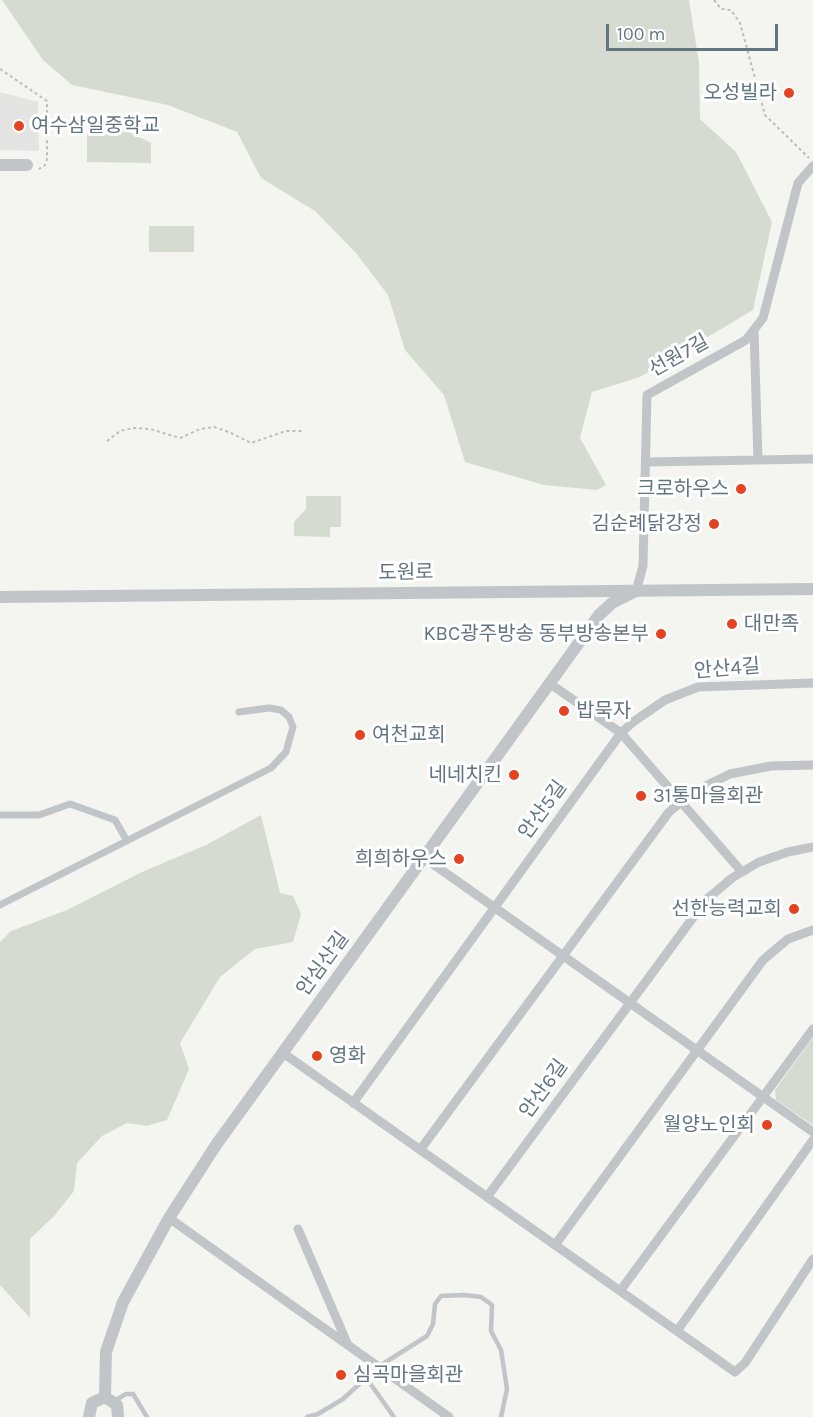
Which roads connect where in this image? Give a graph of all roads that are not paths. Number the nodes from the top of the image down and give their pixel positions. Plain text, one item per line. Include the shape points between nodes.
1 (813, 164) edge
2 (0, 165) edge
3 (27, 165) road end
4 (753, 331) junction
5 (813, 459) edge
6 (758, 460) junction
7 (646, 462) junction
8 (813, 589) edge
9 (636, 591) junction
10 (0, 597) edge
11 (549, 683) junction
12 (813, 683) edge
13 (239, 712) dead end
14 (621, 733) junction
15 (813, 765) edge
16 (681, 801) junction
17 (0, 815) edge
18 (127, 841) junction
19 (813, 848) edge
20 (423, 857) junction
21 (742, 872) junction
22 (0, 905) edge
23 (495, 908) junction
24 (813, 930) edge
25 (562, 955) junction
26 (630, 1003) junction
27 (813, 1029) edge
28 (698, 1051) junction
29 (283, 1053) junction
30 (763, 1097) junction
31 (353, 1103) junction
32 (813, 1132) edge
33 (813, 1140) edge
34 (420, 1150) junction
35 (487, 1197) junction
36 (169, 1218) junction
37 (298, 1229) dead end
38 (555, 1245) junction
39 (813, 1259) edge
40 (620, 1292) junction
41 (677, 1331) junction
42 (348, 1345) junction
43 (378, 1367) junction
44 (367, 1379) junction
45 (110, 1399) junction
46 (89, 1417) edge
47 (118, 1417) edge
48 (147, 1417) edge
49 (307, 1417) edge
50 (394, 1417) edge
51 (449, 1417) edge
52 (501, 1417) edge

1 - 4 street, 선원7길 via 798,183 763,318
2 - 3 street
4 - 6 street, 선원7길
4 - 7 street, 선원7길 via 746,340 647,395
5 - 6 street
6 - 7 street
7 - 9 street, 선원7길 via 642,574
8 - 9 street, 도원로
9 - 10 street, 도원로
9 - 11 street, 안심산길 via 602,611
11 - 14 street
11 - 20 street, 안심산길
12 - 14 street, 안산4길 via 698,687 656,705
13 - 18 street via 269,708 281,710 289,717 294,727 281,759 271,768
14 - 16 street
14 - 23 street, 안산5길
15 - 16 street via 738,771 702,786
16 - 21 street
16 - 25 street via 657,826
17 - 18 street via 39,814 70,804 116,820
18 - 22 street
19 - 21 street via 776,856
20 - 23 street
20 - 29 street, 안심산길
21 - 26 street via 718,888 700,907
23 - 25 street
23 - 31 street
24 - 28 street via 794,936 769,953
25 - 26 street
25 - 34 street
26 - 28 street
26 - 35 street, 안산6길
27 - 30 street
28 - 30 street
28 - 38 street
29 - 31 street
29 - 36 street, 안심산길 via 224,1132
30 - 32 street
30 - 40 street
31 - 34 street
33 - 41 street
34 - 35 street
35 - 38 street
36 - 42 street
36 - 45 street, 안심산길 via 132,1283 112,1331 105,1365
37 - 42 street
38 - 40 street
39 - 41 street via 737,1372
40 - 41 street
42 - 43 street
43 - 44 lane
43 - 51 street
43 - 52 lane via 427,1336 434,1324 435,1304 441,1296 482,1297 492,1307 491,1331 501,1350 507,1387
44 - 49 lane via 331,1407
44 - 50 lane
45 - 46 street via 92,1403
45 - 47 street, 안심산길 via 119,1410
45 - 48 lane via 133,1394

